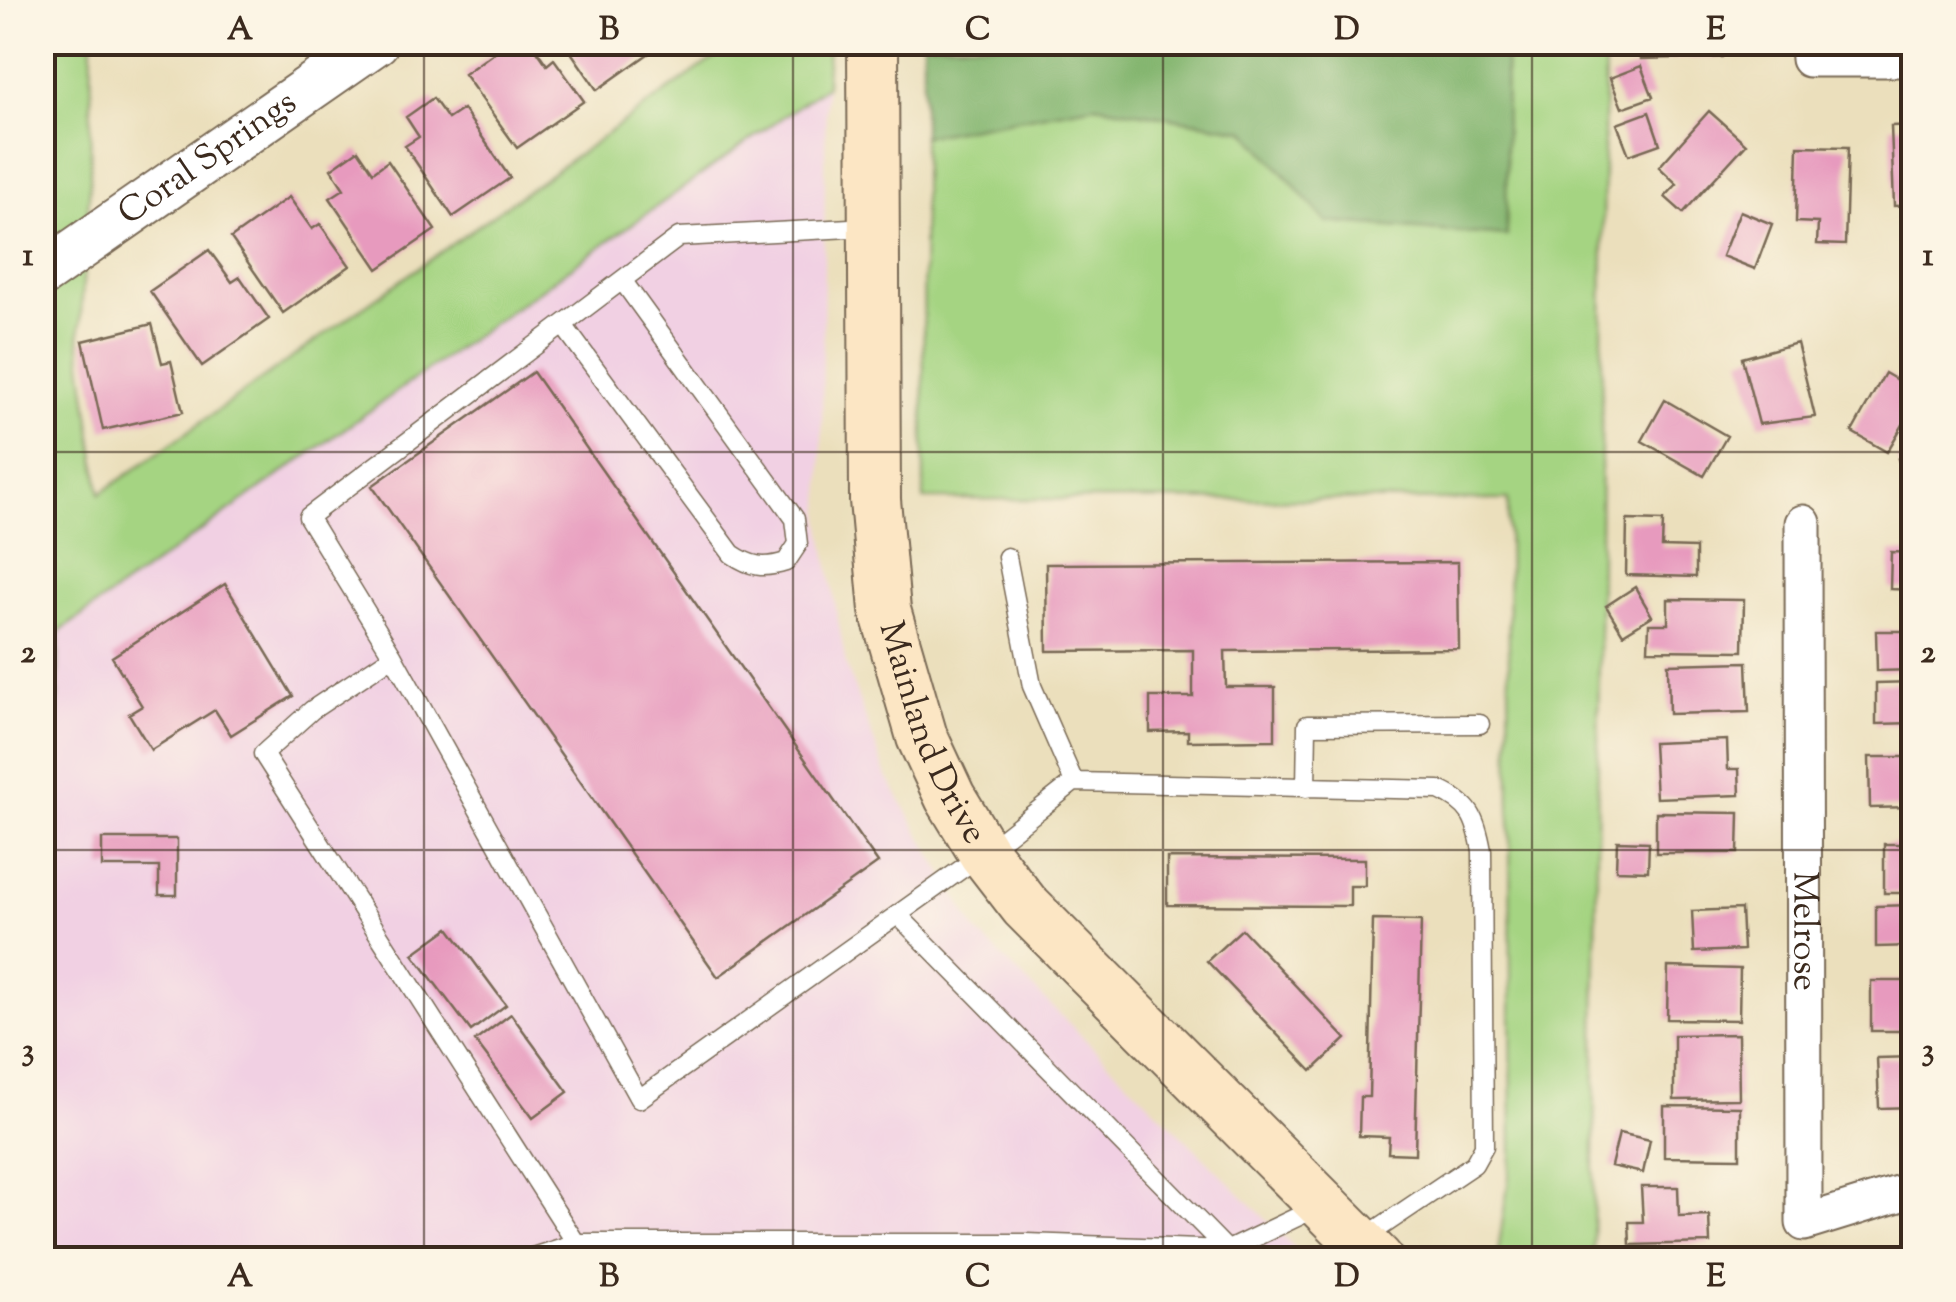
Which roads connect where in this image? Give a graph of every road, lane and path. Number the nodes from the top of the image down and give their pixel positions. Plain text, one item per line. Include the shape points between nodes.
1 (376, 42) edge
2 (873, 42) edge
3 (1808, 51) edge
4 (330, 56) edge
5 (1914, 59) edge
6 (874, 226) junction
7 (42, 274) edge
8 (622, 280) junction
9 (563, 325) junction
10 (1803, 523) dead end
11 (1007, 557) dead end
12 (393, 656) junction
13 (1480, 724) dead end
14 (1074, 782) junction
15 (1306, 788) junction
16 (984, 854) junction
17 (898, 915) junction
18 (1914, 1189) edge
19 (1323, 1205) junction
20 (576, 1243) junction
21 (1369, 1250) edge
22 (1232, 1255) edge
23 (523, 1260) edge

1 - 4 street, Coral Springs
2 - 6 main road, Mainland Drive
3 - 5 street
4 - 7 street, Coral Springs
6 - 8 lane via 679,237
6 - 16 main road, Mainland Drive via 875,500 885,610 922,737
8 - 9 lane
8 - 9 lane via 795,518 798,544 786,562 757,566 732,554
9 - 12 lane via 308,517
10 - 18 street, Melrose via 1804,1223
11 - 14 lane via 1032,686
12 - 17 lane via 639,1099
12 - 20 lane via 312,710 263,754
13 - 15 lane via 1307,725
14 - 15 lane
14 - 16 lane
15 - 21 lane via 1439,790 1466,802 1482,851 1484,1146 1474,1164
16 - 17 lane
16 - 19 main road, Mainland Drive via 1060,945
17 - 22 lane
19 - 21 main road, Mainland Drive
19 - 22 lane
20 - 22 lane via 1026,1243
20 - 23 lane

